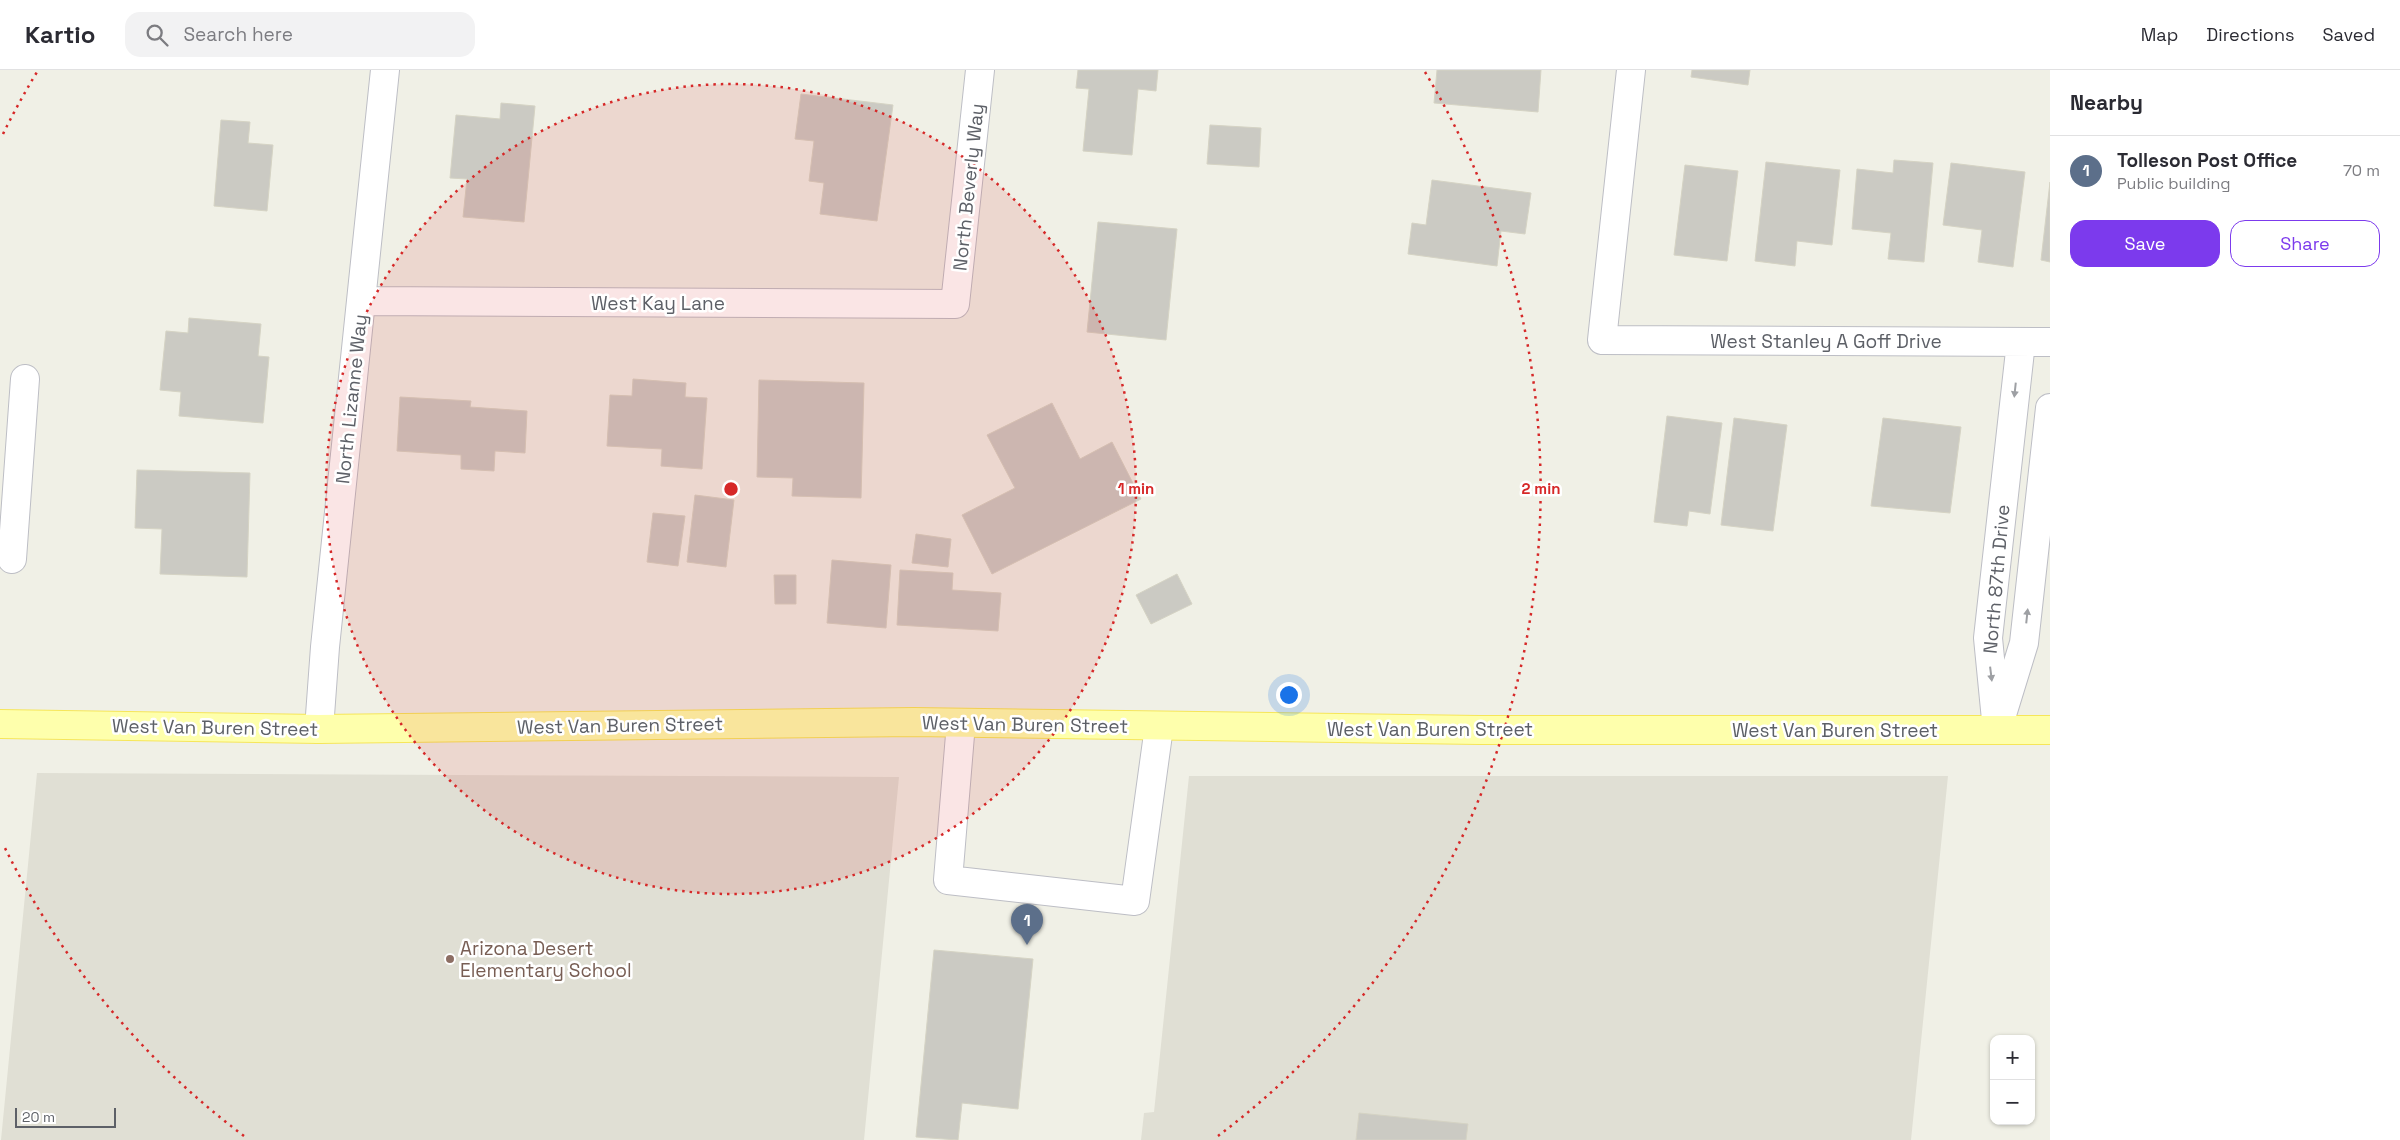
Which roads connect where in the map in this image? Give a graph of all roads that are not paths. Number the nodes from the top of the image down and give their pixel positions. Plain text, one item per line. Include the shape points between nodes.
1 (385, 70) edge
2 (980, 70) edge
3 (1631, 70) edge
4 (361, 301) junction
5 (955, 304) joint
6 (2021, 342) junction
7 (2050, 342) edge
8 (25, 379) dead end
9 (2050, 408) edge
10 (12, 559) dead end
11 (961, 723) junction
12 (0, 724) edge
13 (1159, 727) junction
14 (319, 728) junction
15 (1997, 730) junction
16 (2050, 730) edge

1 - 4 street, North Lizanne Way
2 - 5 street, North Beverly Way
3 - 6 street, West Stanley A Goff Drive via 1602,340
4 - 5 street, West Kay Lane
4 - 14 street, North Lizanne Way
6 - 7 street, West Stanley A Goff Drive
6 -> 15 street, North 87th Drive via 1988,638
8 - 10 street
15 -> 9 street, North 87th Drive via 2024,642
11 - 13 main road, West Van Buren Street
11 - 13 street via 948,880 1135,901
11 - 14 main road, West Van Buren Street
12 - 14 main road, West Van Buren Street
13 - 15 main road, West Van Buren Street
15 - 16 main road, West Van Buren Street

